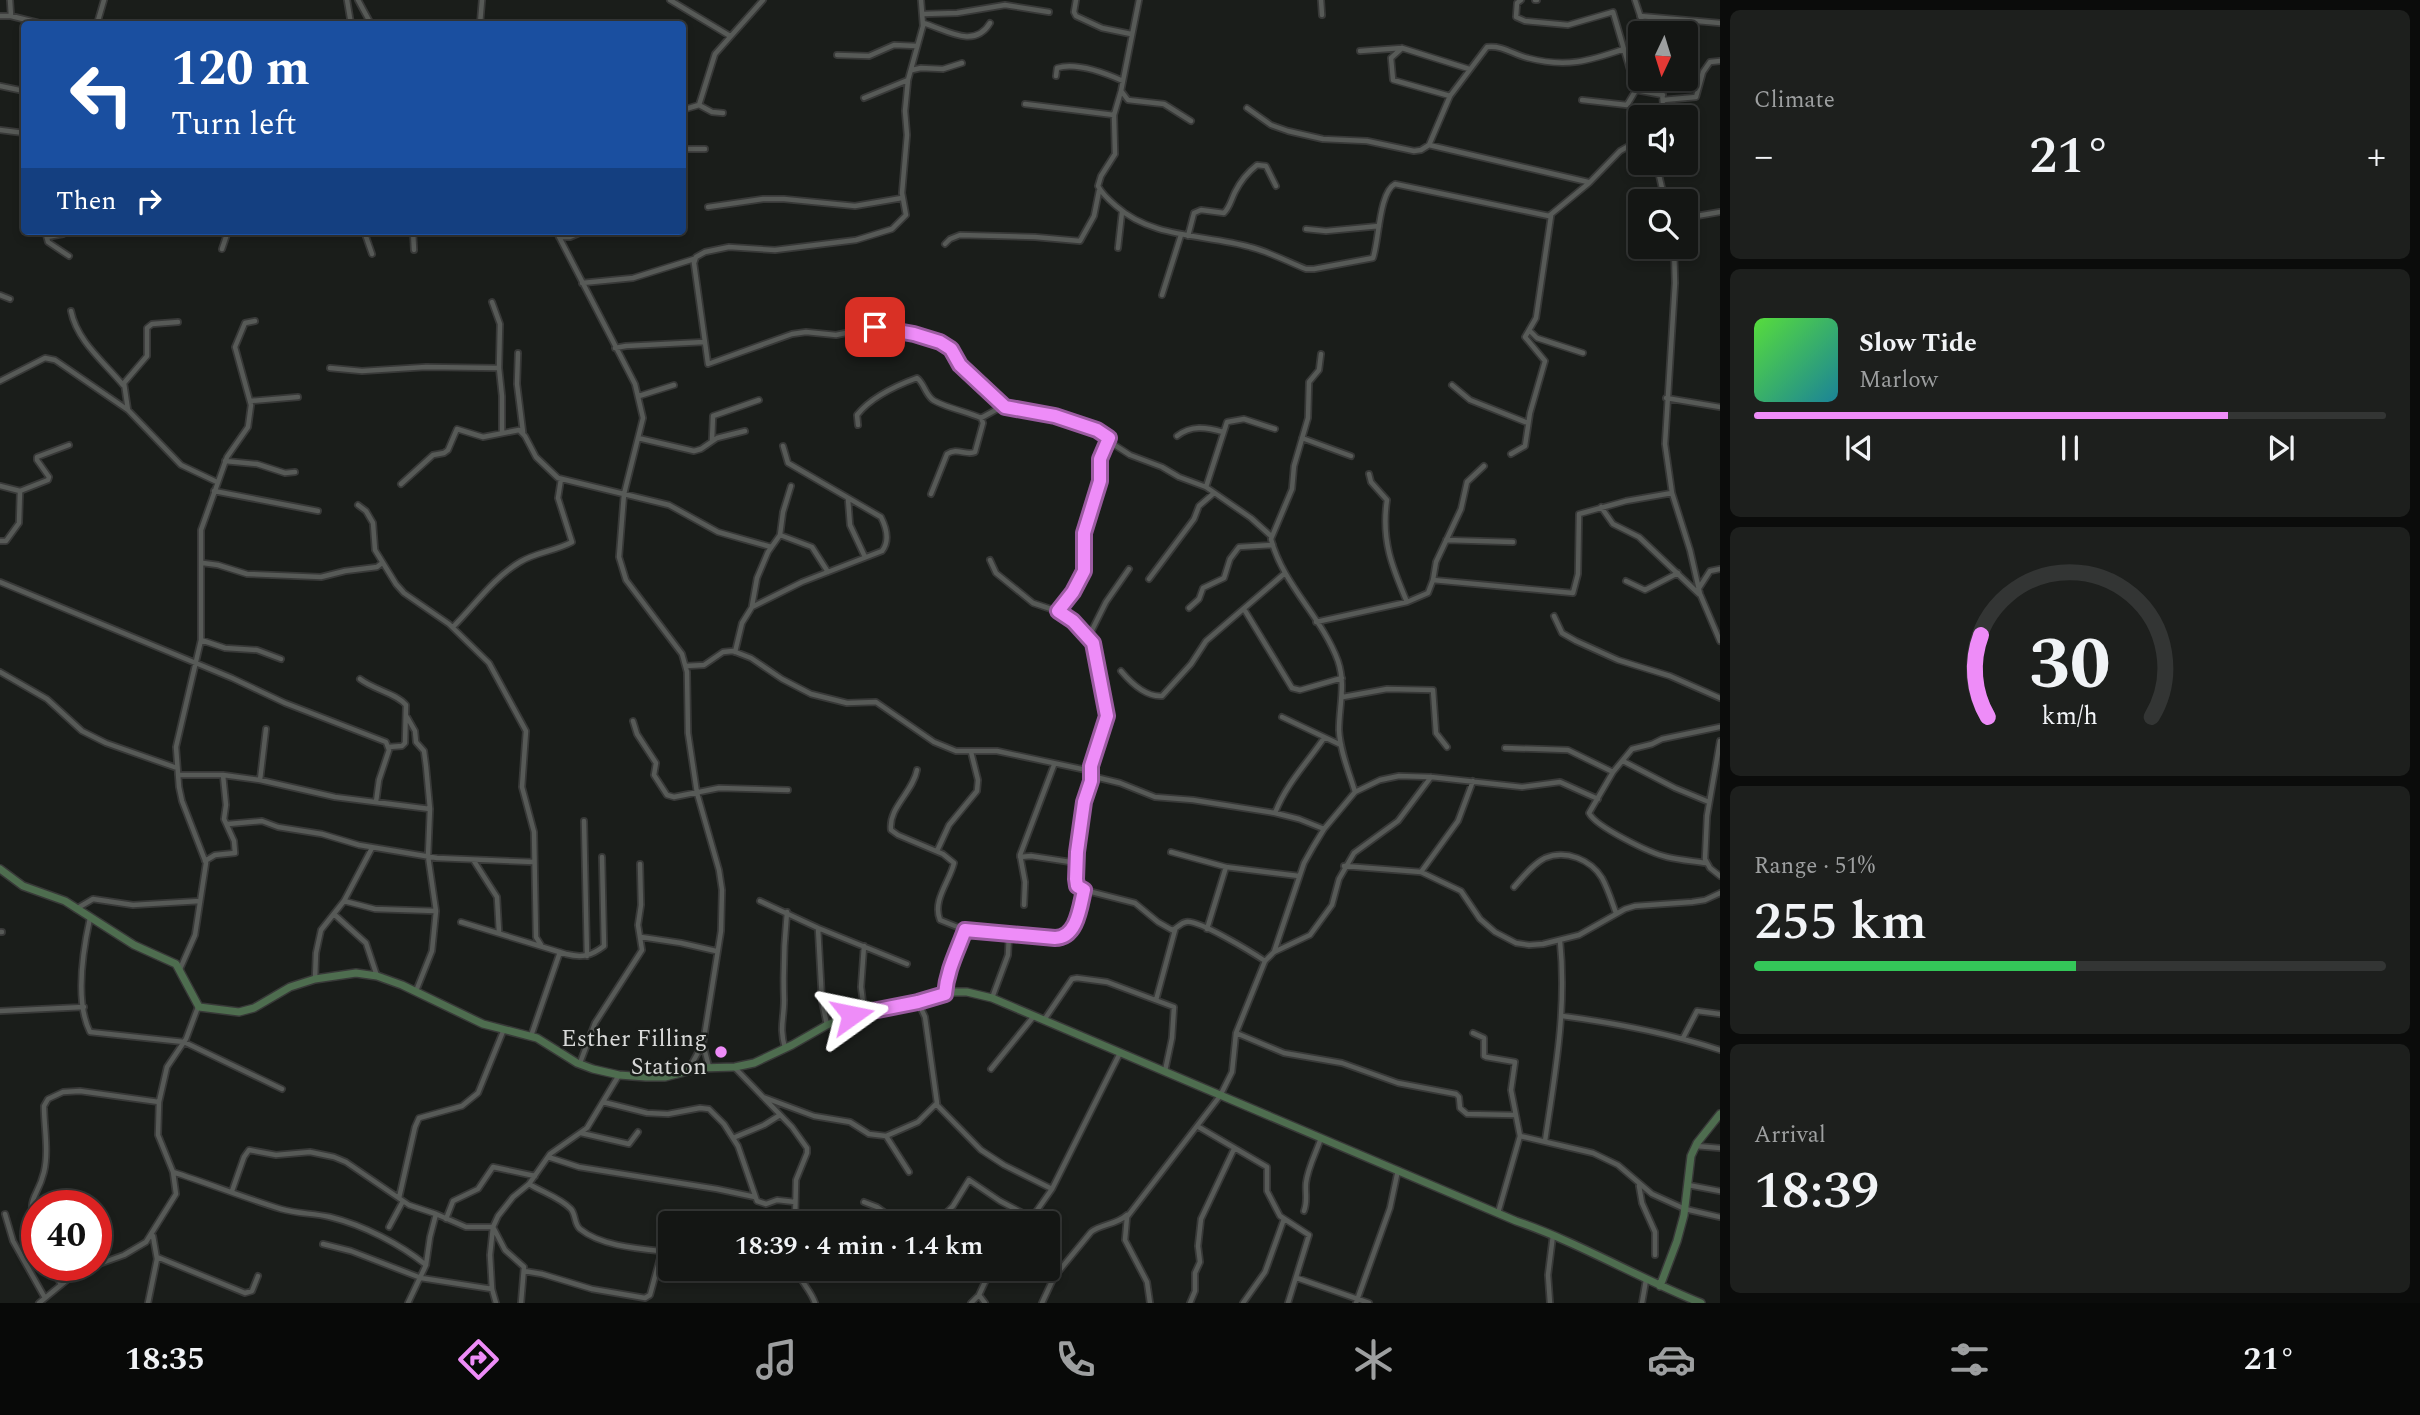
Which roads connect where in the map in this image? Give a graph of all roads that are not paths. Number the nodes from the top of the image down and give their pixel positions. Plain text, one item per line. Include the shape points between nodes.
1 (10, 0) edge
2 (104, 0) edge
3 (347, 0) edge
4 (358, 0) edge
5 (482, 0) edge
6 (670, 0) edge
7 (763, 0) edge
8 (921, 0) edge
9 (1076, 0) edge
10 (1139, 0) edge
11 (1321, 0) edge
12 (1521, 0) edge
13 (1634, 0) edge
14 (1049, 12) dead end
15 (923, 14) junction
16 (1322, 15) dead end
17 (0, 16) edge
18 (11, 16) junction
19 (1640, 16) junction
20 (31, 21) edge
21 (98, 21) edge
22 (350, 21) edge
23 (370, 21) edge
24 (480, 21) edge
25 (1642, 21) edge
26 (923, 23) junction
27 (990, 23) dead end
28 (1720, 23) edge
29 (1131, 34) junction
30 (730, 36) junction
31 (917, 46) junction
32 (1402, 48) junction
33 (1624, 49) junction
34 (1360, 51) dead end
35 (837, 55) dead end
36 (1720, 61) edge
37 (962, 63) dead end
38 (1628, 63) edge
39 (1469, 69) junction
40 (911, 71) junction
41 (1056, 76) dead end
42 (908, 80) junction
43 (1123, 81) junction
44 (1, 87) edge
45 (21, 90) edge
46 (1121, 91) junction
47 (1635, 91) edge
48 (1640, 91) edge
49 (1662, 91) edge
50 (0, 94) edge
51 (1450, 96) junction
52 (1663, 97) junction
53 (864, 98) dead end
54 (1583, 100) dead end
55 (1024, 104) dead end
56 (699, 105) junction
57 (1663, 105) edge
58 (1247, 108) dead end
59 (686, 109) edge
60 (723, 113) dead end
61 (1114, 115) junction
62 (1191, 121) dead end
63 (0, 130) edge
64 (21, 133) edge
65 (1429, 145) junction
66 (1628, 147) edge
67 (686, 149) edge
68 (705, 149) dead end
69 (1589, 183) junction
70 (1276, 186) dead end
71 (1100, 190) junction
72 (902, 198) junction
73 (708, 206) dead end
74 (1122, 211) junction
75 (1720, 212) edge
76 (1551, 216) junction
77 (1698, 216) edge
78 (1379, 226) junction
79 (1306, 229) dead end
80 (46, 235) edge
81 (227, 235) edge
82 (365, 235) edge
83 (413, 235) edge
84 (557, 235) edge
85 (1181, 235) junction
86 (1188, 236) junction
87 (945, 244) dead end
88 (1118, 248) dead end
89 (222, 249) dead end
90 (414, 250) dead end
91 (372, 254) dead end
92 (69, 256) dead end
93 (694, 259) junction
94 (1674, 259) edge
95 (582, 282) junction
96 (0, 295) edge
97 (1162, 295) dead end
98 (10, 299) dead end
99 (492, 302) dead end
100 (71, 311) dead end
101 (255, 321) dead end
102 (178, 322) dead end
103 (1529, 330) junction
104 (704, 342) junction
105 (615, 348) junction
106 (518, 353) dead end
107 (1583, 353) dead end
108 (1321, 354) dead end
109 (330, 368) dead end
110 (499, 368) junction
111 (0, 382) edge
112 (674, 385) dead end
113 (1452, 385) dead end
114 (124, 386) junction
115 (639, 396) junction
116 (298, 397) dead end
117 (1666, 398) junction
118 (759, 400) dead end
119 (250, 401) junction
120 (1003, 406) junction
121 (1720, 407) edge
122 (128, 410) junction
123 (981, 418) junction
124 (1528, 423) junction
125 (858, 425) dead end
126 (1275, 429) dead end
127 (745, 431) dead end
128 (502, 432) junction
129 (1223, 432) junction
130 (523, 433) junction
131 (1177, 436) dead end
132 (638, 438) junction
133 (1109, 438) junction
134 (1301, 438) junction
135 (712, 441) junction
136 (69, 445) dead end
137 (782, 446) dead end
138 (1511, 454) dead end
139 (1351, 456) dead end
140 (225, 461) junction
141 (1484, 466) dead end
142 (295, 471) dead end
143 (1369, 474) dead end
144 (561, 479) junction
145 (217, 482) junction
146 (401, 484) dead end
147 (0, 486) edge
148 (791, 486) dead end
149 (1206, 487) junction
150 (20, 491) junction
151 (214, 491) junction
152 (1214, 493) junction
153 (1672, 493) junction
154 (624, 494) junction
155 (930, 494) dead end
156 (848, 499) junction
157 (358, 505) dead end
158 (1601, 507) junction
159 (318, 511) dead end
160 (780, 535) junction
161 (1271, 536) junction
162 (1445, 540) junction
163 (0, 541) edge
164 (1513, 542) dead end
165 (1273, 545) junction
166 (771, 547) junction
167 (866, 557) junction
168 (990, 560) dead end
169 (203, 563) junction
170 (382, 563) junction
171 (1129, 569) dead end
172 (1720, 569) edge
173 (828, 572) junction
174 (1285, 573) junction
175 (1678, 573) junction
176 (1149, 579) dead end
177 (1433, 580) junction
178 (1626, 581) dead end
179 (0, 582) edge
180 (1699, 591) junction
181 (1407, 602) junction
182 (752, 607) junction
183 (1189, 608) dead end
184 (1244, 609) junction
185 (1058, 611) junction
186 (1554, 616) dead end
187 (1317, 622) junction
188 (453, 628) junction
189 (1089, 636) junction
190 (201, 640) junction
191 (1720, 641) edge
192 (735, 652) junction
193 (281, 659) dead end
194 (196, 663) junction
195 (685, 666) junction
196 (1121, 671) dead end
197 (0, 672) edge
198 (1342, 678) junction
199 (360, 679) dead end
200 (1343, 697) junction
201 (1720, 698) edge
202 (407, 717) junction
203 (1282, 717) dead end
204 (633, 722) dead end
205 (1720, 727) edge
206 (266, 729) dead end
207 (1324, 738) junction
208 (1720, 741) edge
209 (1341, 745) junction
210 (389, 747) junction
211 (1447, 747) dead end
212 (1506, 748) dead end
213 (971, 752) junction
214 (1623, 761) junction
215 (1054, 765) junction
216 (917, 770) dead end
217 (178, 772) junction
218 (1614, 772) junction
219 (1091, 774) junction
220 (223, 775) junction
221 (1431, 776) junction
222 (260, 780) junction
223 (1473, 781) junction
224 (788, 790) dead end
225 (1355, 792) junction
226 (697, 793) junction
227 (1598, 799) junction
228 (376, 802) junction
229 (1709, 802) junction
230 (430, 809) junction
231 (1275, 813) junction
232 (584, 821) dead end
233 (228, 824) junction
234 (1324, 829) junction
235 (372, 848) junction
236 (937, 851) junction
237 (1171, 852) dead end
238 (428, 856) junction
239 (602, 857) dead end
240 (1020, 857) junction
241 (473, 860) junction
242 (205, 861) junction
243 (534, 862) junction
244 (1077, 863) junction
245 (1706, 863) junction
246 (640, 864) dead end
247 (1344, 866) junction
248 (1226, 867) junction
249 (0, 869) edge
250 (1421, 872) junction
251 (1299, 876) junction
252 (1720, 876) edge
253 (1514, 887) dead end
254 (1084, 890) junction
255 (1720, 893) edge
256 (200, 901) junction
257 (344, 901) junction
258 (760, 901) dead end
259 (1024, 905) dead end
260 (76, 909) junction
261 (436, 911) junction
262 (787, 912) junction
263 (1616, 913) junction
264 (335, 915) junction
265 (90, 918) junction
266 (461, 922) dead end
267 (818, 928) junction
268 (1175, 929) junction
269 (1207, 929) junction
270 (965, 930) junction
271 (499, 932) junction
272 (1009, 934) junction
273 (641, 937) junction
274 (1560, 940) junction
275 (541, 946) junction
276 (864, 946) junction
277 (716, 951) junction
278 (1273, 952) junction
279 (560, 953) junction
280 (587, 956) junction
281 (1265, 961) junction
282 (907, 964) dead end
283 (180, 969) junction
284 (377, 976) junction
285 (315, 979) junction
286 (415, 992) junction
287 (945, 994) junction
288 (992, 998) junction
289 (1156, 1000) junction
290 (918, 1002) junction
291 (198, 1006) junction
292 (84, 1007) junction
293 (0, 1011) edge
294 (864, 1011) junction
295 (1720, 1014) edge
296 (1034, 1016) junction
297 (1562, 1016) junction
298 (1044, 1020) junction
299 (828, 1025) junction
300 (504, 1029) junction
301 (1236, 1032) junction
302 (1473, 1033) dead end
303 (531, 1036) junction
304 (1683, 1038) junction
305 (184, 1042) junction
306 (703, 1044) junction
307 (785, 1048) junction
308 (1720, 1050) edge
309 (1119, 1053) junction
310 (579, 1064) junction
311 (735, 1067) junction
312 (709, 1068) junction
313 (991, 1069) dead end
314 (688, 1072) junction
315 (1165, 1072) junction
316 (619, 1075) junction
317 (282, 1089) dead end
318 (761, 1096) junction
319 (1220, 1096) junction
320 (159, 1102) junction
321 (603, 1102) junction
322 (936, 1104) junction
323 (1720, 1114) edge
324 (780, 1115) junction
325 (1515, 1115) junction
326 (1197, 1126) junction
327 (638, 1132) dead end
328 (580, 1133) junction
329 (886, 1136) junction
330 (1520, 1136) junction
331 (1321, 1137) junction
332 (733, 1138) junction
333 (1545, 1141) junction
334 (1695, 1146) junction
335 (1720, 1148) edge
336 (1234, 1149) junction
337 (548, 1157) junction
338 (1398, 1169) junction
339 (173, 1172) junction
340 (909, 1172) dead end
341 (534, 1176) junction
342 (529, 1184) junction
343 (1639, 1185) junction
344 (1688, 1185) junction
345 (1052, 1189) junction
346 (35, 1190) edge
347 (232, 1191) junction
348 (1720, 1191) edge
349 (755, 1197) junction
350 (401, 1200) junction
351 (795, 1202) junction
352 (864, 1202) dead end
353 (1685, 1209) junction
354 (795, 1211) edge
355 (883, 1211) edge
356 (948, 1211) edge
357 (1019, 1211) edge
358 (1037, 1211) edge
359 (1304, 1211) dead end
360 (1130, 1212) junction
361 (1498, 1213) junction
362 (5, 1214) dead end
363 (436, 1214) junction
364 (1720, 1217) edge
365 (446, 1219) junction
366 (1284, 1219) junction
367 (389, 1227) dead end
368 (493, 1227) junction
369 (1553, 1234) junction
370 (152, 1235) junction
371 (323, 1244) dead end
372 (658, 1250) edge
373 (1655, 1255) dead end
374 (157, 1258) junction
375 (112, 1259) edge
376 (426, 1265) junction
377 (658, 1268) edge
378 (524, 1271) junction
379 (258, 1276) dead end
380 (421, 1278) junction
381 (1297, 1278) junction
382 (1646, 1279) junction
383 (59, 1281) edge
384 (66, 1281) edge
385 (802, 1281) edge
386 (985, 1281) edge
387 (61, 1285) junction
388 (1660, 1286) junction
389 (492, 1289) junction
390 (979, 1295) junction
391 (45, 1298) junction
392 (1357, 1301) edge
393 (38, 1303) edge
394 (148, 1303) edge
395 (408, 1303) edge
396 (496, 1303) edge
397 (521, 1303) edge
398 (815, 1303) edge
399 (971, 1303) edge
400 (985, 1303) edge
401 (1042, 1303) edge
402 (1150, 1303) edge
403 (1190, 1303) edge
404 (1243, 1303) edge
405 (1288, 1303) edge
406 (1369, 1303) edge
407 (1550, 1303) edge
408 (1642, 1303) edge
409 (1701, 1303) edge

1 - 18 street
2 - 21 street
3 - 22 street
4 - 23 street
5 - 24 street
6 - 30 street
7 - 30 street
8 - 15 street
9 - 29 street via 1076,16
10 - 29 street
11 - 16 street
12 - 33 street via 1515,14 1525,22 1568,25 1613,12
13 - 19 street
14 - 15 street via 1005,5
15 - 26 street
17 - 18 street
18 - 20 street
19 - 25 street
19 - 28 street
26 - 27 street via 963,37 982,33
26 - 31 street
29 - 43 street
30 - 56 street via 710,64
31 - 35 street via 894,45 869,56
31 - 40 street
32 - 34 street
32 - 39 street
32 - 51 street via 1391,58 1393,80
33 - 38 street
33 - 39 street via 1570,63 1529,59 1491,46
36 - 52 street via 1710,62 1703,72 1696,97
37 - 40 street
39 - 51 street
40 - 42 street
41 - 43 street via 1062,66 1095,69
42 - 53 street
42 - 72 street
43 - 46 street
44 - 45 street
44 - 50 street
46 - 61 street
46 - 62 street via 1127,100 1166,104
47 - 54 street via 1627,105
48 - 52 street
49 - 52 street
51 - 65 street
52 - 57 street
55 - 61 street
56 - 59 street
56 - 60 street
58 - 65 street via 1271,125 1323,139 1414,150
61 - 71 street via 1115,154 1101,176
63 - 64 street
65 - 69 street
66 - 69 street
67 - 68 street
69 - 76 street
70 - 86 street via 1266,166 1257,165 1247,173 1224,212 1194,213
71 - 74 street
71 - 87 street via 1094,216 1080,241 960,235
72 - 73 street via 855,206 774,199
72 - 93 street via 906,214 888,231 856,240 775,250 729,247
74 - 85 street
74 - 88 street
75 - 77 street
76 - 78 street via 1395,184 1390,187
76 - 103 street via 1538,311
78 - 79 street
78 - 86 street via 1373,258 1310,269 1253,247
80 - 92 street via 48,242
81 - 89 street
82 - 91 street
83 - 90 street
84 - 95 street
85 - 86 street
85 - 97 street
93 - 95 street via 633,278
93 - 104 street
94 - 117 street
95 - 105 street
96 - 98 street
99 - 110 street via 500,324
100 - 114 street via 82,338
101 - 119 street via 245,323 235,345
102 - 114 street via 147,328 147,356
103 - 107 street via 1537,338
103 - 124 street via 1525,339 1545,361
104 - 105 street
104 - 120 street via 709,365 792,334 836,335 875,327 914,334 951,349 960,365
105 - 115 street
106 - 130 street
108 - 134 street via 1319,370 1309,382 1309,407
109 - 110 street
110 - 128 street
111 - 122 street via 51,359
112 - 115 street
113 - 124 street via 1470,400
114 - 122 street
115 - 132 street via 643,414
116 - 119 street
117 - 121 street
117 - 153 street via 1665,444
118 - 135 street via 713,416
119 - 140 street via 248,427
120 - 123 street
120 - 133 street via 1055,416
122 - 145 street via 178,463
123 - 125 street via 935,401 917,378 867,404 857,415
123 - 155 street via 975,452 947,454
124 - 138 street via 1525,446
126 - 129 street via 1239,419 1227,422
127 - 135 street
128 - 130 street
128 - 146 street via 481,436 457,429 448,450 433,455
129 - 131 street via 1190,429
129 - 149 street
130 - 144 street via 536,457
132 - 135 street via 694,450
132 - 154 street
133 - 149 street via 1118,449
133 - 185 street via 1084,533 1084,571
134 - 139 street
134 - 161 street via 1292,489
136 - 150 street via 37,457 48,480
137 - 156 street via 788,463
140 - 142 street
140 - 145 street
141 - 162 street via 1467,482
143 - 181 street via 1387,500 1388,555
144 - 154 street
144 - 188 street via 558,498 572,542 519,562 493,582
145 - 151 street
147 - 150 street
148 - 160 street
149 - 152 street
150 - 163 street via 19,523 6,541
151 - 159 street
151 - 169 street via 202,527
152 - 161 street
152 - 176 street via 1199,506
153 - 158 street
153 - 180 street
154 - 166 street via 673,506 718,532
154 - 195 street via 619,545 626,580 682,654
156 - 167 street via 850,525
156 - 167 street via 883,520 885,549
157 - 170 street via 373,523 374,549
158 - 175 street via 1613,524 1639,537
158 - 177 street via 1579,513 1578,574 1573,593
160 - 166 street
160 - 173 street via 812,547
161 - 165 street
162 - 164 street
162 - 177 street
165 - 174 street
165 - 183 street via 1239,547 1224,578 1201,589 1198,601
166 - 182 street via 757,578
167 - 173 street
168 - 185 street via 996,573 1033,603
169 - 170 street via 247,574 321,577
169 - 190 street
170 - 188 street via 399,589
171 - 189 street
172 - 180 street via 1710,571
173 - 182 street
174 - 184 street
174 - 187 street
175 - 178 street via 1645,590
175 - 180 street
177 - 181 street via 1428,593
179 - 194 street
180 - 191 street
181 - 187 street
182 - 192 street via 742,623
184 - 196 street via 1206,641 1162,696 1152,696
184 - 198 street via 1292,688 1300,690
185 - 189 street
186 - 201 street via 1562,633 1576,641
187 - 198 street
188 - 243 street via 489,663 526,731 522,787 532,821
189 - 219 street via 1107,716
190 - 193 street
190 - 194 street
192 - 195 street
192 - 213 street via 811,694 851,703 876,702 938,744
194 - 210 street
194 - 217 street via 178,733
195 - 226 street
197 - 217 street via 47,699 78,729
198 - 200 street
199 - 202 street via 405,702
200 - 209 street
200 - 211 street via 1387,689 1433,690 1436,733
202 - 210 street via 404,744
202 - 230 street via 424,751
203 - 207 street
204 - 226 street via 656,763 654,775 663,793 674,797
205 - 214 street via 1635,747
206 - 222 street
207 - 209 street
207 - 231 street via 1297,772
208 - 229 street
209 - 225 street
210 - 228 street
212 - 218 street via 1568,750
213 - 215 street via 997,751
213 - 236 street via 977,791 949,825
214 - 218 street
214 - 229 street
215 - 219 street
215 - 240 street
216 - 236 street via 911,789 891,818 891,830
217 - 220 street
217 - 242 street via 183,801
218 - 227 street
219 - 231 street via 1155,797
219 - 244 street
220 - 222 street
220 - 233 street
221 - 223 street
221 - 225 street via 1390,778
221 - 247 street via 1398,821 1354,853
222 - 228 street
223 - 227 street via 1522,787 1560,782
223 - 250 street via 1458,821
224 - 226 street
225 - 234 street
226 - 277 street via 721,879
227 - 245 street via 1590,816 1604,826 1662,856
228 - 230 street
229 - 245 street
230 - 238 street
231 - 234 street
232 - 280 street
233 - 235 street via 262,821
233 - 242 street via 234,853
234 - 251 street
235 - 238 street
235 - 257 street
236 - 270 street via 954,864 940,898 939,919
237 - 248 street
238 - 241 street
238 - 261 street
239 - 280 street via 604,946
240 - 244 street
240 - 259 street
241 - 243 street
241 - 271 street via 497,897
242 - 256 street
243 - 275 street via 536,937
244 - 254 street via 1076,883
245 - 252 street
246 - 273 street
247 - 250 street
247 - 278 street via 1332,905 1313,932
248 - 251 street
248 - 269 street
249 - 260 street via 23,886
250 - 274 street via 1461,891 1479,919 1507,939 1530,945
251 - 278 street
253 - 263 street via 1546,857 1570,856 1595,869
254 - 268 street via 1135,903
254 - 272 street via 1066,936
255 - 263 street via 1704,900 1635,906
256 - 260 street via 133,905 93,899
256 - 283 street via 195,935
257 - 261 street via 375,909
257 - 264 street
258 - 262 street
260 - 265 street
261 - 286 street via 432,951
262 - 267 street
262 - 307 street via 780,1027
263 - 274 street via 1579,935
264 - 284 street via 366,943
264 - 285 street via 320,934
265 - 283 street
265 - 292 street via 82,960
266 - 271 street
267 - 276 street
267 - 299 street
268 - 269 street via 1191,921
268 - 289 street
269 - 281 street
270 - 272 street
270 - 287 street via 947,971
271 - 275 street
272 - 288 street via 1007,959
273 - 277 street
273 - 310 street via 642,950 595,1023
274 - 297 street
275 - 279 street
276 - 282 street
276 - 294 street
277 - 306 street
278 - 281 street
279 - 280 street
279 - 303 street
281 - 301 street
283 - 291 street
284 - 285 street via 355,973
284 - 286 street
285 - 291 street via 285,989 248,1011
286 - 300 street via 487,1026
287 - 288 street via 967,992
287 - 290 street
288 - 296 street
289 - 298 street via 1107,982 1077,978
289 - 315 street via 1175,1008
290 - 294 street
290 - 322 street via 925,1017
291 - 305 street
292 - 293 street
292 - 305 street via 90,1033
294 - 299 street
295 - 304 street via 1697,1011
296 - 298 street
296 - 313 street
297 - 304 street
297 - 333 street
298 - 309 street
299 - 307 street
300 - 303 street
300 - 350 street via 480,1091 461,1106 419,1118
301 - 319 street via 1232,1072
301 - 325 street via 1284,1053 1342,1063 1398,1083 1456,1094 1467,1114
302 - 325 street via 1484,1038 1486,1057 1515,1062 1511,1090
303 - 310 street
304 - 308 street
305 - 317 street
305 - 320 street via 167,1067
306 - 312 street
306 - 314 street
307 - 311 street
309 - 315 street
309 - 345 street
310 - 316 street
311 - 312 street
311 - 318 street
312 - 314 street
314 - 316 street via 665,1077
315 - 319 street
316 - 321 street
318 - 324 street
318 - 329 street
319 - 326 street
319 - 331 street
320 - 339 street via 158,1135
320 - 346 street via 80,1091 48,1098 44,1106 44,1172
321 - 328 street
321 - 332 street via 647,1113 707,1108
322 - 329 street via 918,1122
322 - 345 street via 981,1150
323 - 334 street
324 - 332 street
324 - 351 street via 807,1151 796,1180
325 - 330 street
326 - 336 street
326 - 360 street
327 - 328 street via 630,1144
328 - 337 street
329 - 340 street
330 - 333 street
330 - 361 street
331 - 338 street
331 - 359 street via 1308,1173
332 - 349 street
333 - 343 street via 1593,1153 1618,1165
334 - 335 street
334 - 344 street
336 - 366 street via 1268,1169 1267,1191
336 - 403 street via 1201,1219 1200,1262
337 - 341 street
337 - 349 street via 579,1167
338 - 361 street
338 - 392 street via 1390,1208
339 - 347 street
339 - 370 street via 176,1192
341 - 342 street
341 - 365 street via 493,1167 478,1189 453,1201
342 - 368 street via 502,1210
342 - 372 street via 569,1207 577,1226 585,1231
343 - 353 street
343 - 373 street via 1655,1232
344 - 348 street
344 - 353 street
345 - 358 street
347 - 350 street via 249,1150 284,1156 308,1152 343,1160
347 - 376 street via 290,1211 350,1224
349 - 351 street via 765,1204
350 - 363 street
350 - 367 street
351 - 354 street
352 - 355 street
353 - 364 street
353 - 388 street
356 - 357 street via 968,1180
360 - 401 street via 1116,1223 1094,1230 1054,1277
360 - 402 street via 1125,1240 1147,1282
361 - 369 street
362 - 391 street via 13,1241
363 - 365 street
363 - 376 street
365 - 368 street via 468,1228
366 - 381 street via 1309,1234
366 - 404 street via 1270,1261
368 - 378 street via 504,1249
368 - 389 street
369 - 382 street
369 - 407 street
370 - 374 street
370 - 375 street via 132,1251
371 - 380 street
374 - 379 street via 245,1293 252,1291
374 - 394 street
376 - 380 street
377 - 378 street via 645,1298
378 - 397 street
380 - 389 street
380 - 395 street
381 - 392 street
381 - 405 street
382 - 388 street
382 - 408 street
383 - 387 street
384 - 387 street
385 - 398 street
386 - 390 street
387 - 391 street
388 - 409 street
389 - 396 street
390 - 399 street
390 - 400 street
391 - 393 street
392 - 406 street

